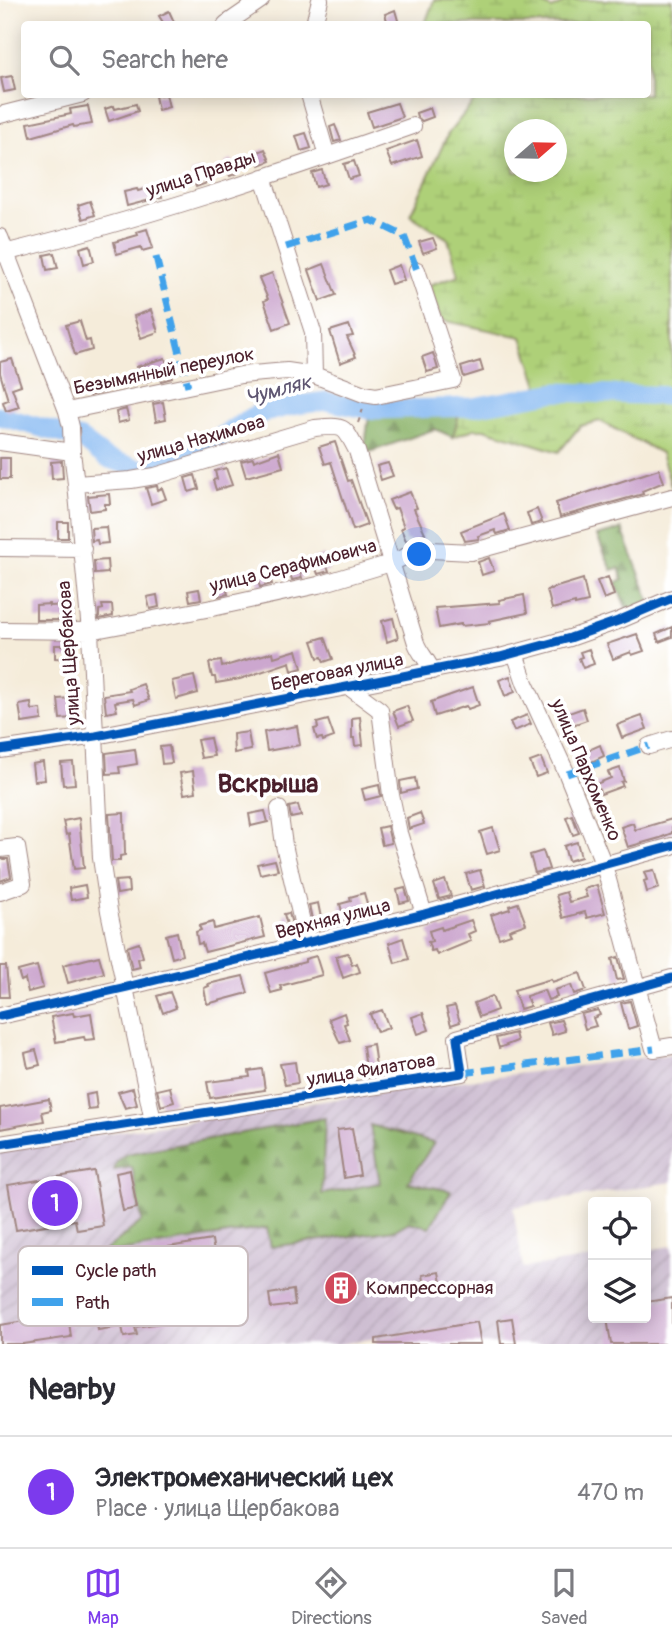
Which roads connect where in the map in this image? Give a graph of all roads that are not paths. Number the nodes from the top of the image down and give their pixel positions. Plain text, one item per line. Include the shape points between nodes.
1 (261, 0) edge
2 (320, 0) edge
3 (230, 21) edge
4 (315, 21) edge
5 (67, 98) edge
6 (310, 98) edge
7 (0, 115) edge
8 (413, 126) dead end
9 (327, 156) junction
10 (263, 177) junction
11 (0, 237) edge
12 (3, 253) edge
13 (417, 270) dead end
14 (314, 375) junction
15 (70, 433) junction
16 (0, 442) edge
17 (75, 484) junction
18 (672, 497) edge
19 (0, 548) edge
20 (83, 549) junction
21 (391, 563) junction
22 (672, 598) edge
23 (0, 630) edge
24 (90, 631) junction
25 (515, 653) junction
26 (432, 671) junction
27 (349, 687) junction
28 (96, 736) junction
29 (672, 739) edge
30 (649, 746) dead end
31 (0, 750) edge
32 (279, 809) dead end
33 (672, 846) edge
34 (0, 849) edge
35 (604, 865) junction
36 (0, 892) edge
37 (424, 914) junction
38 (307, 943) junction
39 (672, 978) edge
40 (127, 987) junction
41 (637, 987) junction
42 (0, 1016) edge
43 (672, 1046) edge
44 (153, 1121) junction
45 (0, 1144) edge

1 - 3 street
2 - 4 street
5 - 7 street
6 - 9 street
8 - 9 street, улица Правды
9 - 10 street, улица Правды
10 - 12 street, улица Правды via 77,236
10 - 14 street via 313,332
11 - 12 street
12 - 15 street
13 - 14 street, Безымянный переулок via 453,380 376,396
14 - 15 street, Безымянный переулок via 287,371 241,375
15 - 16 street
15 - 17 street
17 - 20 street, улица Щербакова
17 - 21 street, улица Нахимова via 155,476 315,428 341,426 357,451
18 - 21 street, улица Серафимовича via 471,552 431,550
19 - 20 street
20 - 24 street, улица Щербакова
21 - 24 street, улица Серафимовича via 318,585
21 - 26 street via 420,654
22 - 25 street, Береговая улица via 570,638
23 - 24 street, улица Серафимовича
24 - 28 street, улица Щербакова
25 - 26 street, Береговая улица
25 - 35 street, улица Пархоменко
26 - 27 street, Береговая улица
27 - 28 street, Береговая улица
27 - 37 street, Верхняя улица via 380,710 399,833
28 - 31 street, Береговая улица
28 - 40 street, улица Щербакова via 101,858
29 - 30 street
32 - 38 street
33 - 35 street, Верхняя улица
34 - 36 street via 17,846 23,884
35 - 37 street, Верхняя улица
35 - 41 street, улица Пархоменко
37 - 38 street, Верхняя улица
38 - 40 street, Верхняя улица
39 - 41 street, улица Филатова
40 - 42 street, Верхняя улица
40 - 44 street, улица Щербакова
41 - 43 street, улица Пархоменко via 654,1049
41 - 44 street, улица Филатова via 457,1038 462,1073
44 - 45 street

